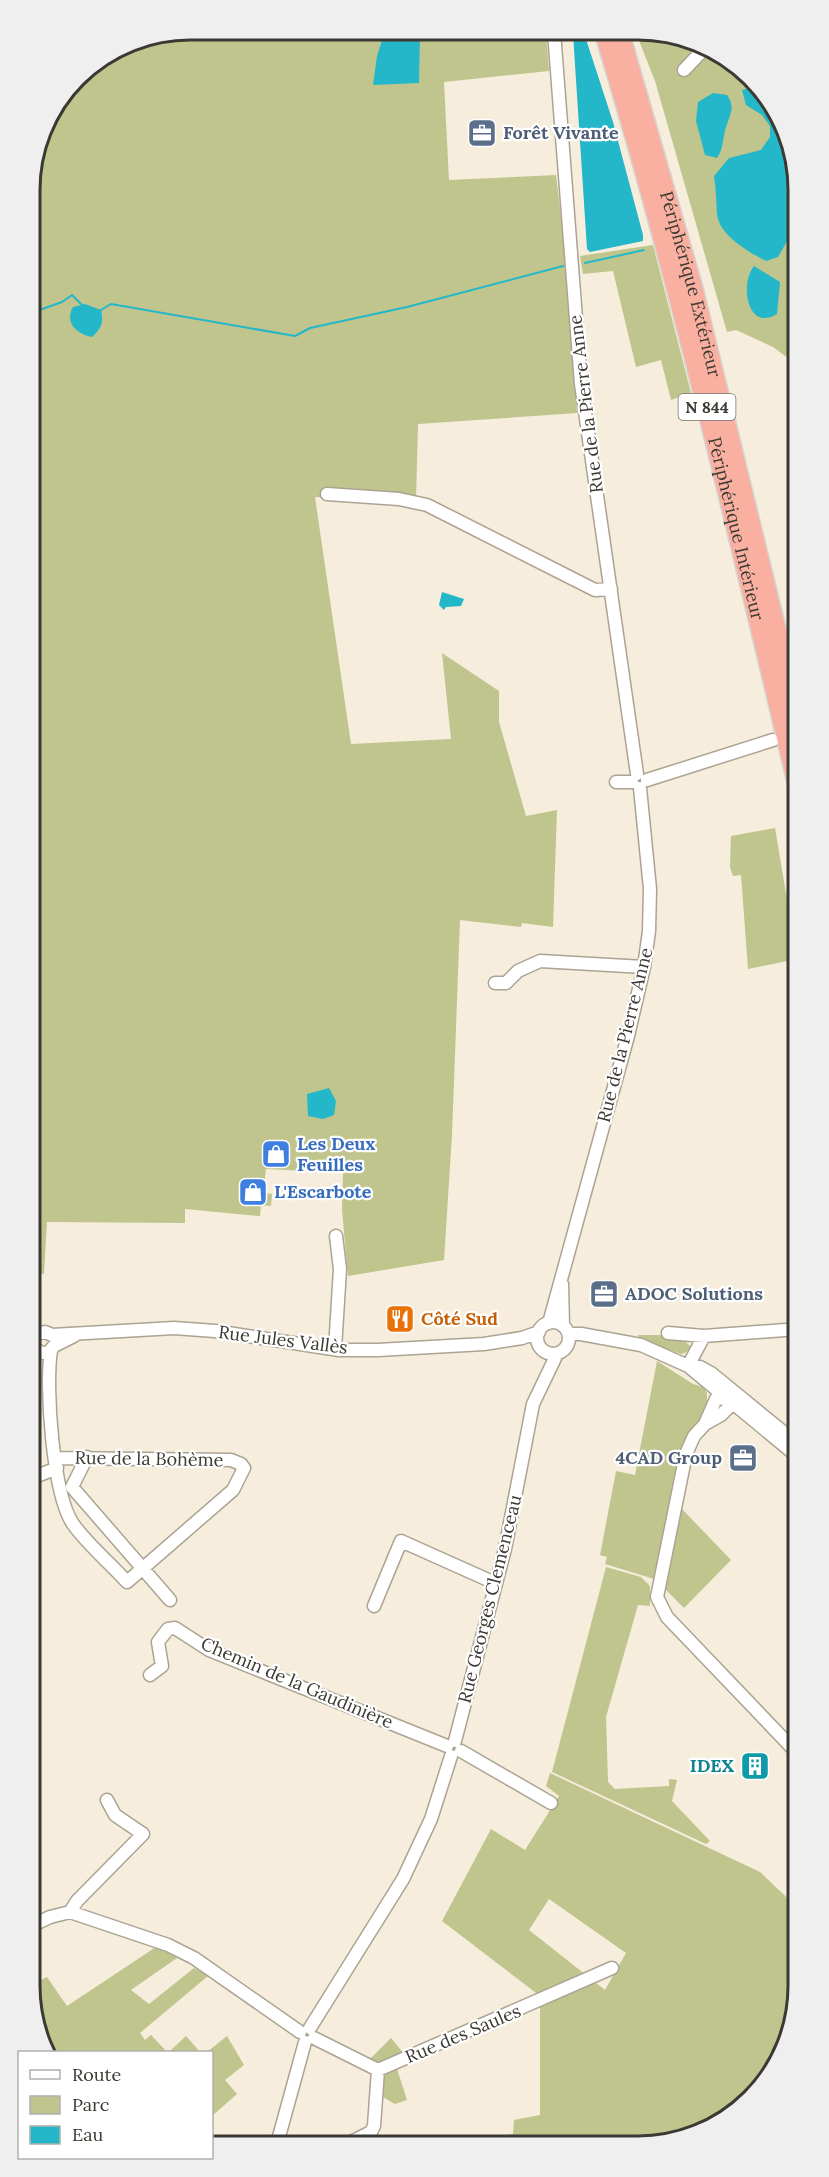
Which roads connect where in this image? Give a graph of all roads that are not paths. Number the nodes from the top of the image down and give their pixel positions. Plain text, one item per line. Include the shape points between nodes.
1 (555, 40) edge
2 (606, 40) edge
3 (622, 40) edge
4 (700, 54) edge
5 (684, 70) dead end
6 (327, 494) dead end
7 (611, 589) junction
8 (788, 676) edge
9 (773, 740) dead end
10 (788, 746) edge
11 (639, 781) junction
12 (616, 782) dead end
13 (644, 967) junction
14 (495, 983) dead end
15 (336, 1236) dead end
16 (561, 1277) junction
17 (549, 1323) junction
18 (788, 1330) edge
19 (538, 1332) junction
20 (668, 1333) dead end
21 (567, 1335) junction
22 (704, 1336) junction
23 (484, 1344) junction
24 (44, 1347) edge
25 (335, 1349) junction
26 (547, 1351) junction
27 (688, 1366) junction
28 (731, 1398) junction
29 (788, 1437) edge
30 (788, 1448) edge
31 (87, 1457) junction
32 (56, 1463) junction
33 (40, 1473) edge
34 (143, 1568) junction
35 (495, 1583) junction
36 (170, 1600) dead end
37 (374, 1606) dead end
38 (150, 1675) dead end
39 (788, 1744) edge
40 (453, 1748) junction
41 (107, 1800) dead end
42 (551, 1803) dead end
43 (70, 1912) junction
44 (40, 1922) edge
45 (612, 1968) dead end
46 (307, 2035) junction
47 (378, 2070) junction
48 (279, 2136) edge
49 (362, 2136) edge

1 - 7 street, Rue de la Pierre Anne via 581,384
2 - 10 highway, Périphérique Intérieur / N 844 via 704,394
3 - 8 highway, Périphérique Extérieur / N 844 via 693,287
4 - 5 street
6 - 7 street via 427,505 595,590
7 - 11 street, Rue de la Pierre Anne
9 - 11 street
11 - 12 street
11 - 13 street, Rue de la Pierre Anne via 650,889 650,931
13 - 14 street via 540,961 518,971 506,983
13 - 16 street, Rue de la Pierre Anne
15 - 25 street via 340,1269
16 - 17 street, Rue de la Pierre Anne
16 - 21 street, Rue de la Pierre Anne
17 - 19 street
17 - 21 street
18 - 22 street
19 - 23 street, Rue Jules Vallès
19 - 26 street, Rue Georges Clemenceau
20 - 22 street
21 - 26 street
21 - 27 street via 640,1345
22 - 27 street
23 - 25 street, Rue Jules Vallès
23 - 26 street, Rue Jules Vallès
24 - 25 street, Rue Jules Vallès via 81,1332 194,1330
24 - 32 street
26 - 35 street, Rue Georges Clemenceau via 506,1549
27 - 28 street via 700,1367
28 - 29 street
28 - 30 street
28 - 39 street via 716,1399 686,1454 657,1597 667,1617
31 - 32 street, Rue de la Bohème
31 - 34 street via 72,1487
31 - 34 street, Rue de la Bohème via 231,1460 241,1464 243,1474 233,1491
32 - 33 street, Rue de la Bohème
32 - 34 street via 64,1506 74,1524 127,1582
34 - 36 street
35 - 37 street via 401,1541
35 - 40 street, Rue Georges Clemenceau
38 - 40 street, Chemin de la Gaudinière via 162,1666 158,1642 168,1629 175,1628 209,1650
40 - 42 street
40 - 46 street, Rue Georges Clemenceau via 431,1819 403,1880
41 - 43 street via 115,1815 143,1834
43 - 44 street
43 - 46 street via 168,1945 194,1958
45 - 47 street, Rue des Saules
46 - 47 street
46 - 48 street, Rue Georges Clemenceau
47 - 49 street via 374,2126

